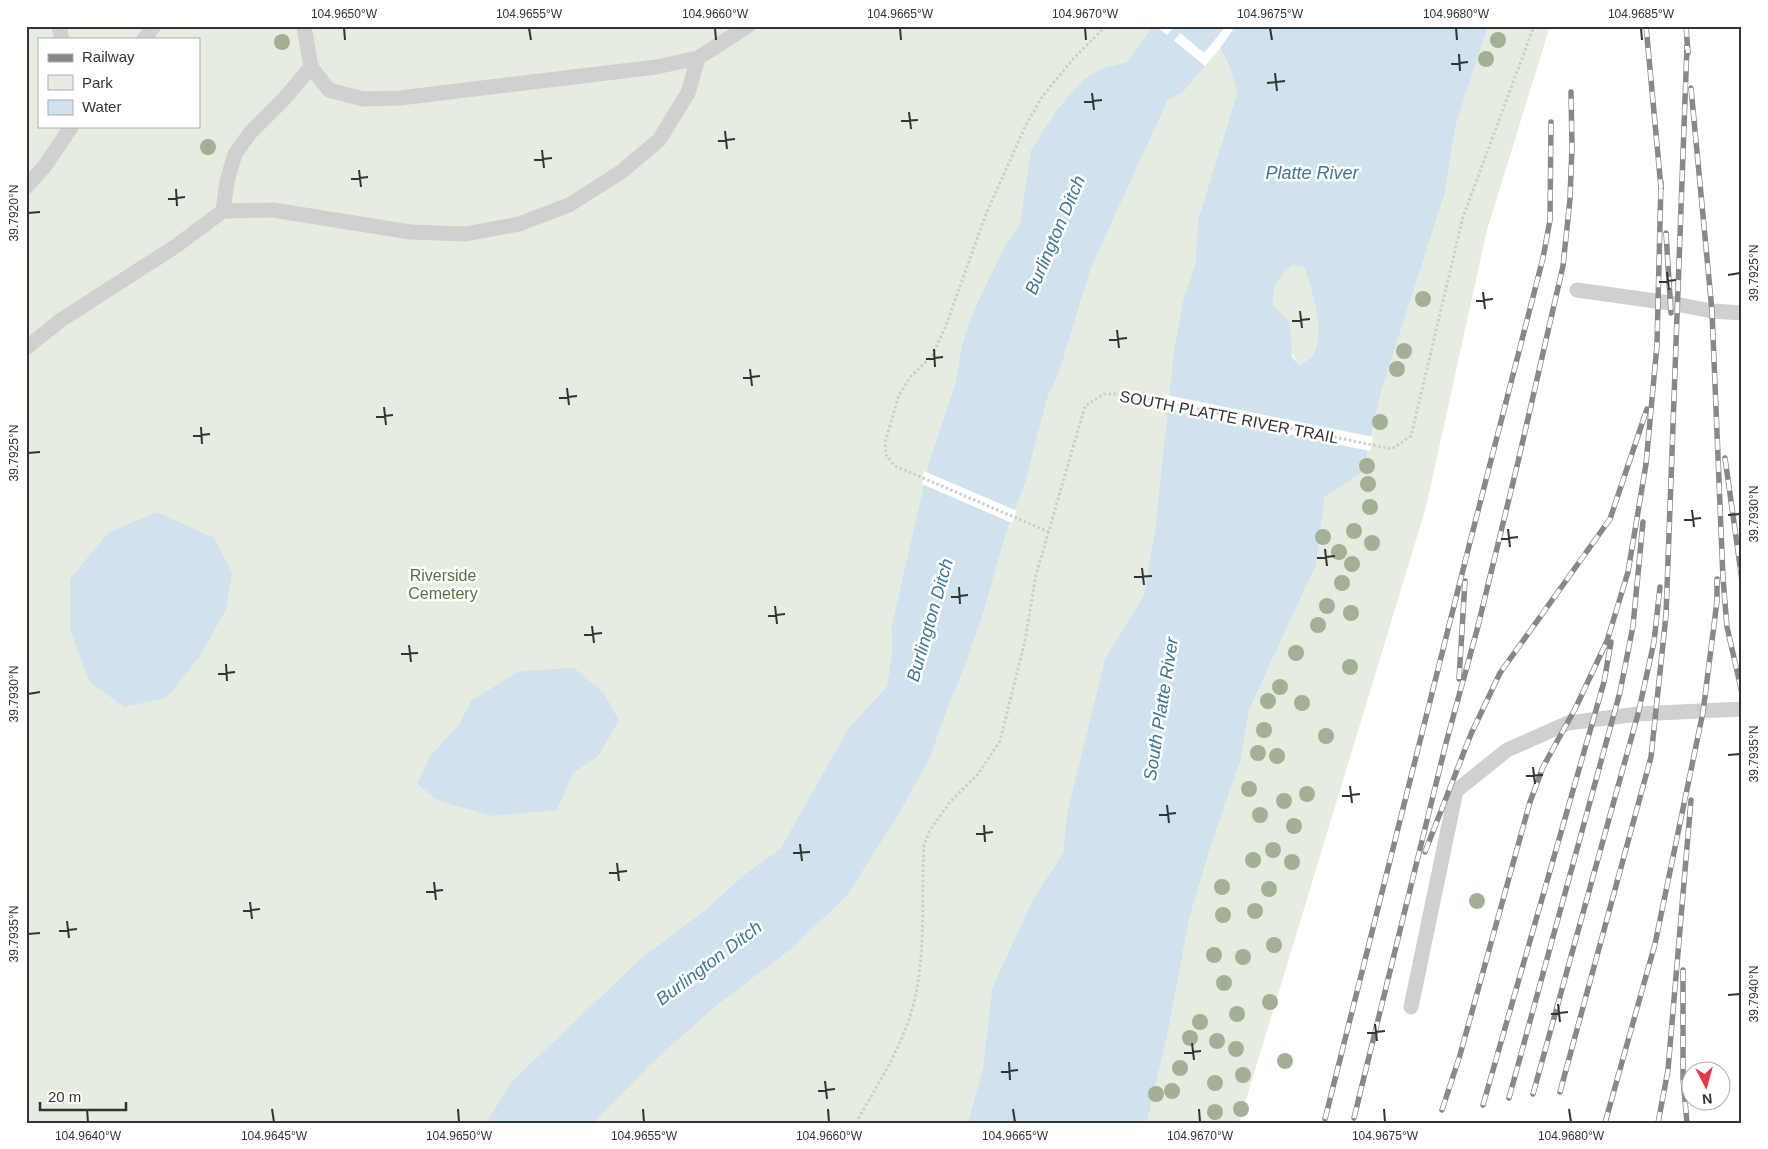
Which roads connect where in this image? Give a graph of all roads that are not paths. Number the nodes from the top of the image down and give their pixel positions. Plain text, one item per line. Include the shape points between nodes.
1 (154, 26) edge
2 (304, 26) edge
3 (748, 26) edge
4 (145, 38) edge
5 (698, 58) junction
6 (311, 67) junction
7 (72, 128) edge
8 (26, 187) edge
9 (223, 211) junction
10 (1577, 290) dead end
11 (1742, 313) edge
12 (26, 348) edge
13 (1742, 709) edge
14 (1411, 1007) dead end

1 - 4 lane
2 - 6 lane
3 - 5 lane
5 - 6 lane via 656,68 400,98 362,99 329,90
5 - 9 lane via 688,94 659,140 621,172 569,205 519,224 466,234 410,232 273,210
6 - 9 lane via 250,133 235,154
7 - 8 lane
9 - 12 lane via 176,246 61,320
10 - 11 lane
13 - 14 lane via 1638,714 1568,723 1507,750 1456,792

